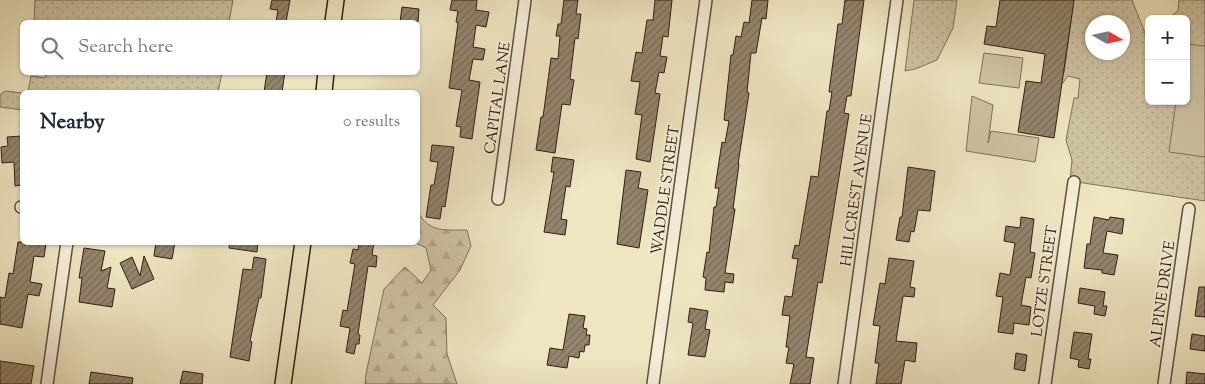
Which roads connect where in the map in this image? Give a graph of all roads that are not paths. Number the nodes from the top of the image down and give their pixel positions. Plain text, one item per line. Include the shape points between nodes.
1 (336, 0) edge
2 (526, 0) edge
3 (706, 0) edge
4 (897, 0) edge
5 (333, 20) edge
6 (326, 75) edge
7 (324, 90) edge
8 (1074, 182) dead end
9 (498, 199) dead end
10 (1189, 209) dead end
11 (67, 245) edge
12 (303, 245) edge
13 (47, 384) edge
14 (283, 384) edge
15 (652, 384) edge
16 (844, 384) edge
17 (1044, 384) edge
18 (1164, 384) edge

1 - 5 main road
2 - 9 street, CAPITAL LANE
3 - 15 street, WADDLE STREET
4 - 16 street, HILLCREST AVENUE
6 - 7 main road
8 - 17 street, LOTZE STREET
10 - 18 street, ALPINE DRIVE
11 - 13 street
12 - 14 main road

